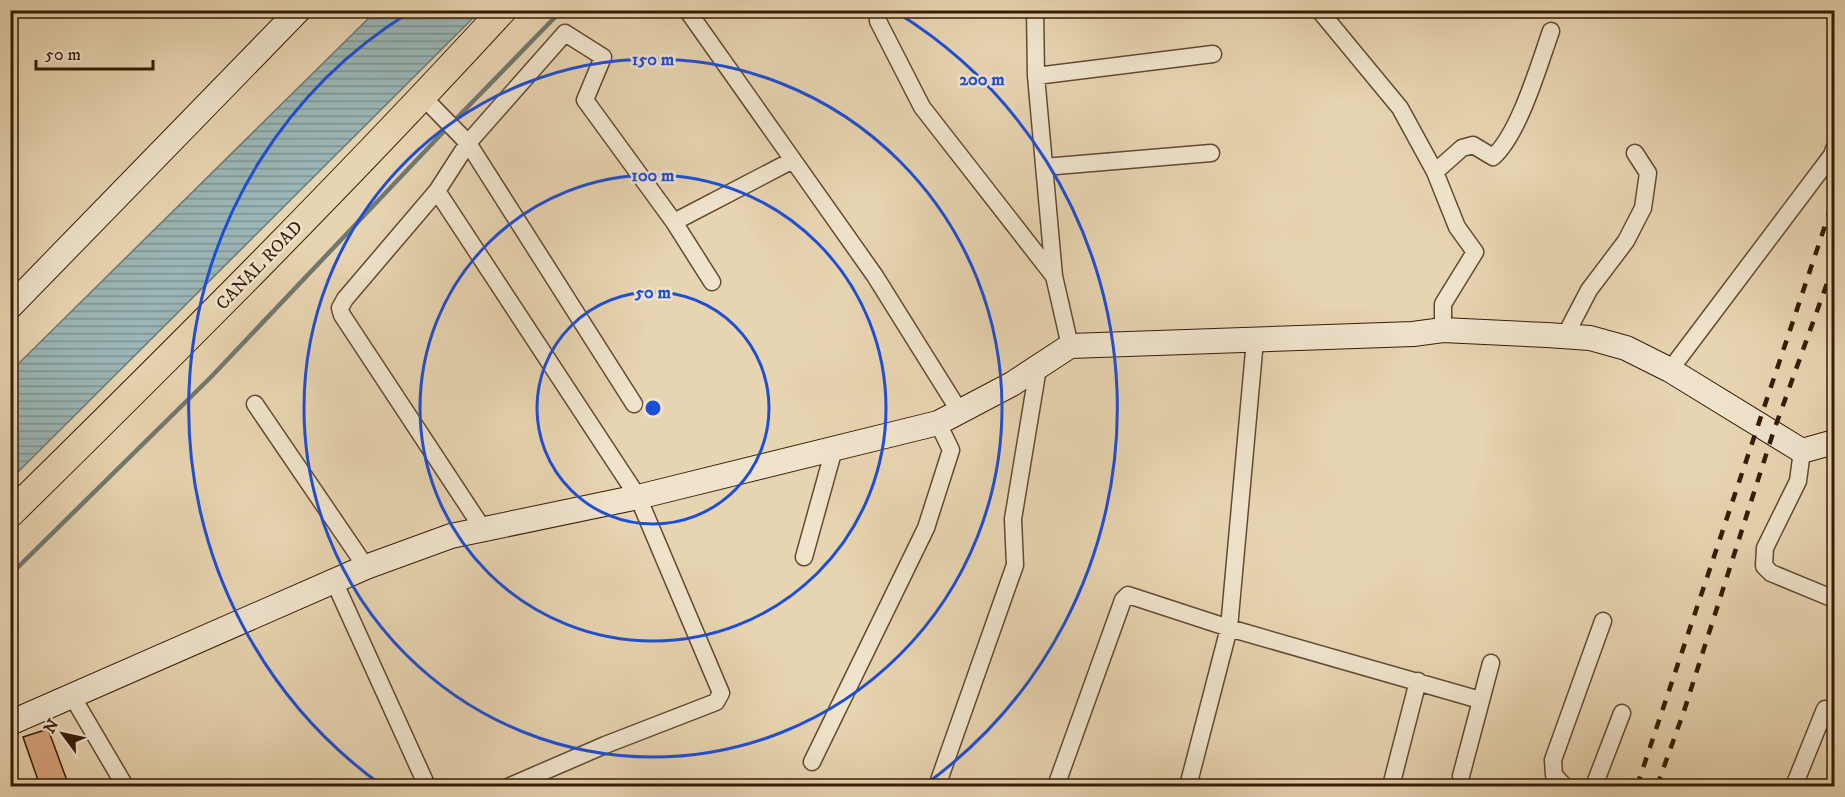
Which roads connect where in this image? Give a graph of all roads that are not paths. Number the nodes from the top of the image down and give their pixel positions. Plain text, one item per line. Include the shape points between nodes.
1 (299, 10) edge
2 (503, 10) edge
3 (687, 10) edge
4 (878, 10) edge
5 (1035, 10) edge
6 (1319, 10) edge
7 (1551, 31) dead end
8 (1213, 54) dead end
9 (1036, 76) junction
10 (423, 97) junction
11 (468, 143) junction
12 (1834, 148) edge
13 (1211, 153) dead end
14 (1635, 153) dead end
15 (793, 160) junction
16 (1044, 167) junction
17 (1435, 172) junction
18 (437, 191) junction
19 (674, 222) junction
20 (1054, 276) junction
21 (712, 282) dead end
22 (10, 307) edge
23 (1443, 330) junction
24 (1565, 336) junction
25 (1255, 340) junction
26 (1070, 346) junction
27 (1038, 368) junction
28 (1670, 370) junction
29 (255, 404) dead end
30 (634, 404) dead end
31 (960, 412) junction
32 (938, 423) junction
33 (1834, 442) edge
34 (834, 449) junction
35 (1802, 452) junction
36 (638, 497) junction
37 (10, 514) edge
38 (483, 529) junction
39 (804, 557) dead end
40 (366, 567) junction
41 (334, 581) junction
42 (1834, 599) edge
43 (1603, 621) dead end
44 (1229, 628) junction
45 (1491, 663) dead end
46 (1418, 681) junction
47 (72, 696) junction
48 (1480, 700) junction
49 (1622, 713) dead end
50 (1834, 713) edge
51 (10, 723) edge
52 (812, 762) dead end
53 (1461, 776) dead end
54 (124, 786) edge
55 (427, 786) edge
56 (510, 786) edge
57 (937, 786) edge
58 (1056, 786) edge
59 (1188, 786) edge
60 (1391, 786) edge
61 (1564, 786) edge
62 (1594, 786) edge
63 (1794, 786) edge

1 - 22 street
2 - 10 main road, CANAL ROAD
3 - 15 street
4 - 20 street via 878,21 922,107
5 - 9 street
6 - 17 street via 1400,108
7 - 17 street via 1525,101 1500,151 1493,158 1473,144 1462,148
8 - 9 street
9 - 16 street
10 - 11 street
10 - 37 main road, CANAL ROAD via 147,380
11 - 18 street
11 - 19 street via 565,33 603,57 585,100
11 - 30 street
12 - 28 street via 1833,155
13 - 16 street
14 - 24 street via 1648,173 1643,208 1626,242 1589,290
15 - 19 street
15 - 31 street via 875,276
16 - 20 street
17 - 23 street via 1457,228 1475,252 1443,304
18 - 36 street
18 - 38 street via 340,308
19 - 21 street
20 - 26 street
23 - 24 street
23 - 25 street
24 - 28 street via 1626,348
25 - 26 street
25 - 44 street
26 - 27 street
27 - 31 street
27 - 57 street via 1013,519 1015,565
28 - 35 street
29 - 40 street
31 - 32 street
32 - 34 street
32 - 52 street via 951,450 926,528
33 - 35 street
34 - 36 street
34 - 39 street
35 - 42 street via 1798,481 1765,548 1764,566 1771,573
36 - 38 street
36 - 56 street via 720,698
38 - 40 street via 451,536
40 - 41 street
41 - 47 street
41 - 55 street
43 - 61 street via 1553,760 1554,775
44 - 46 street
44 - 58 street via 1128,595
44 - 59 street
45 - 48 street
46 - 48 street
46 - 60 street
47 - 51 street
47 - 54 street
48 - 53 street
49 - 62 street
50 - 63 street via 1825,709

